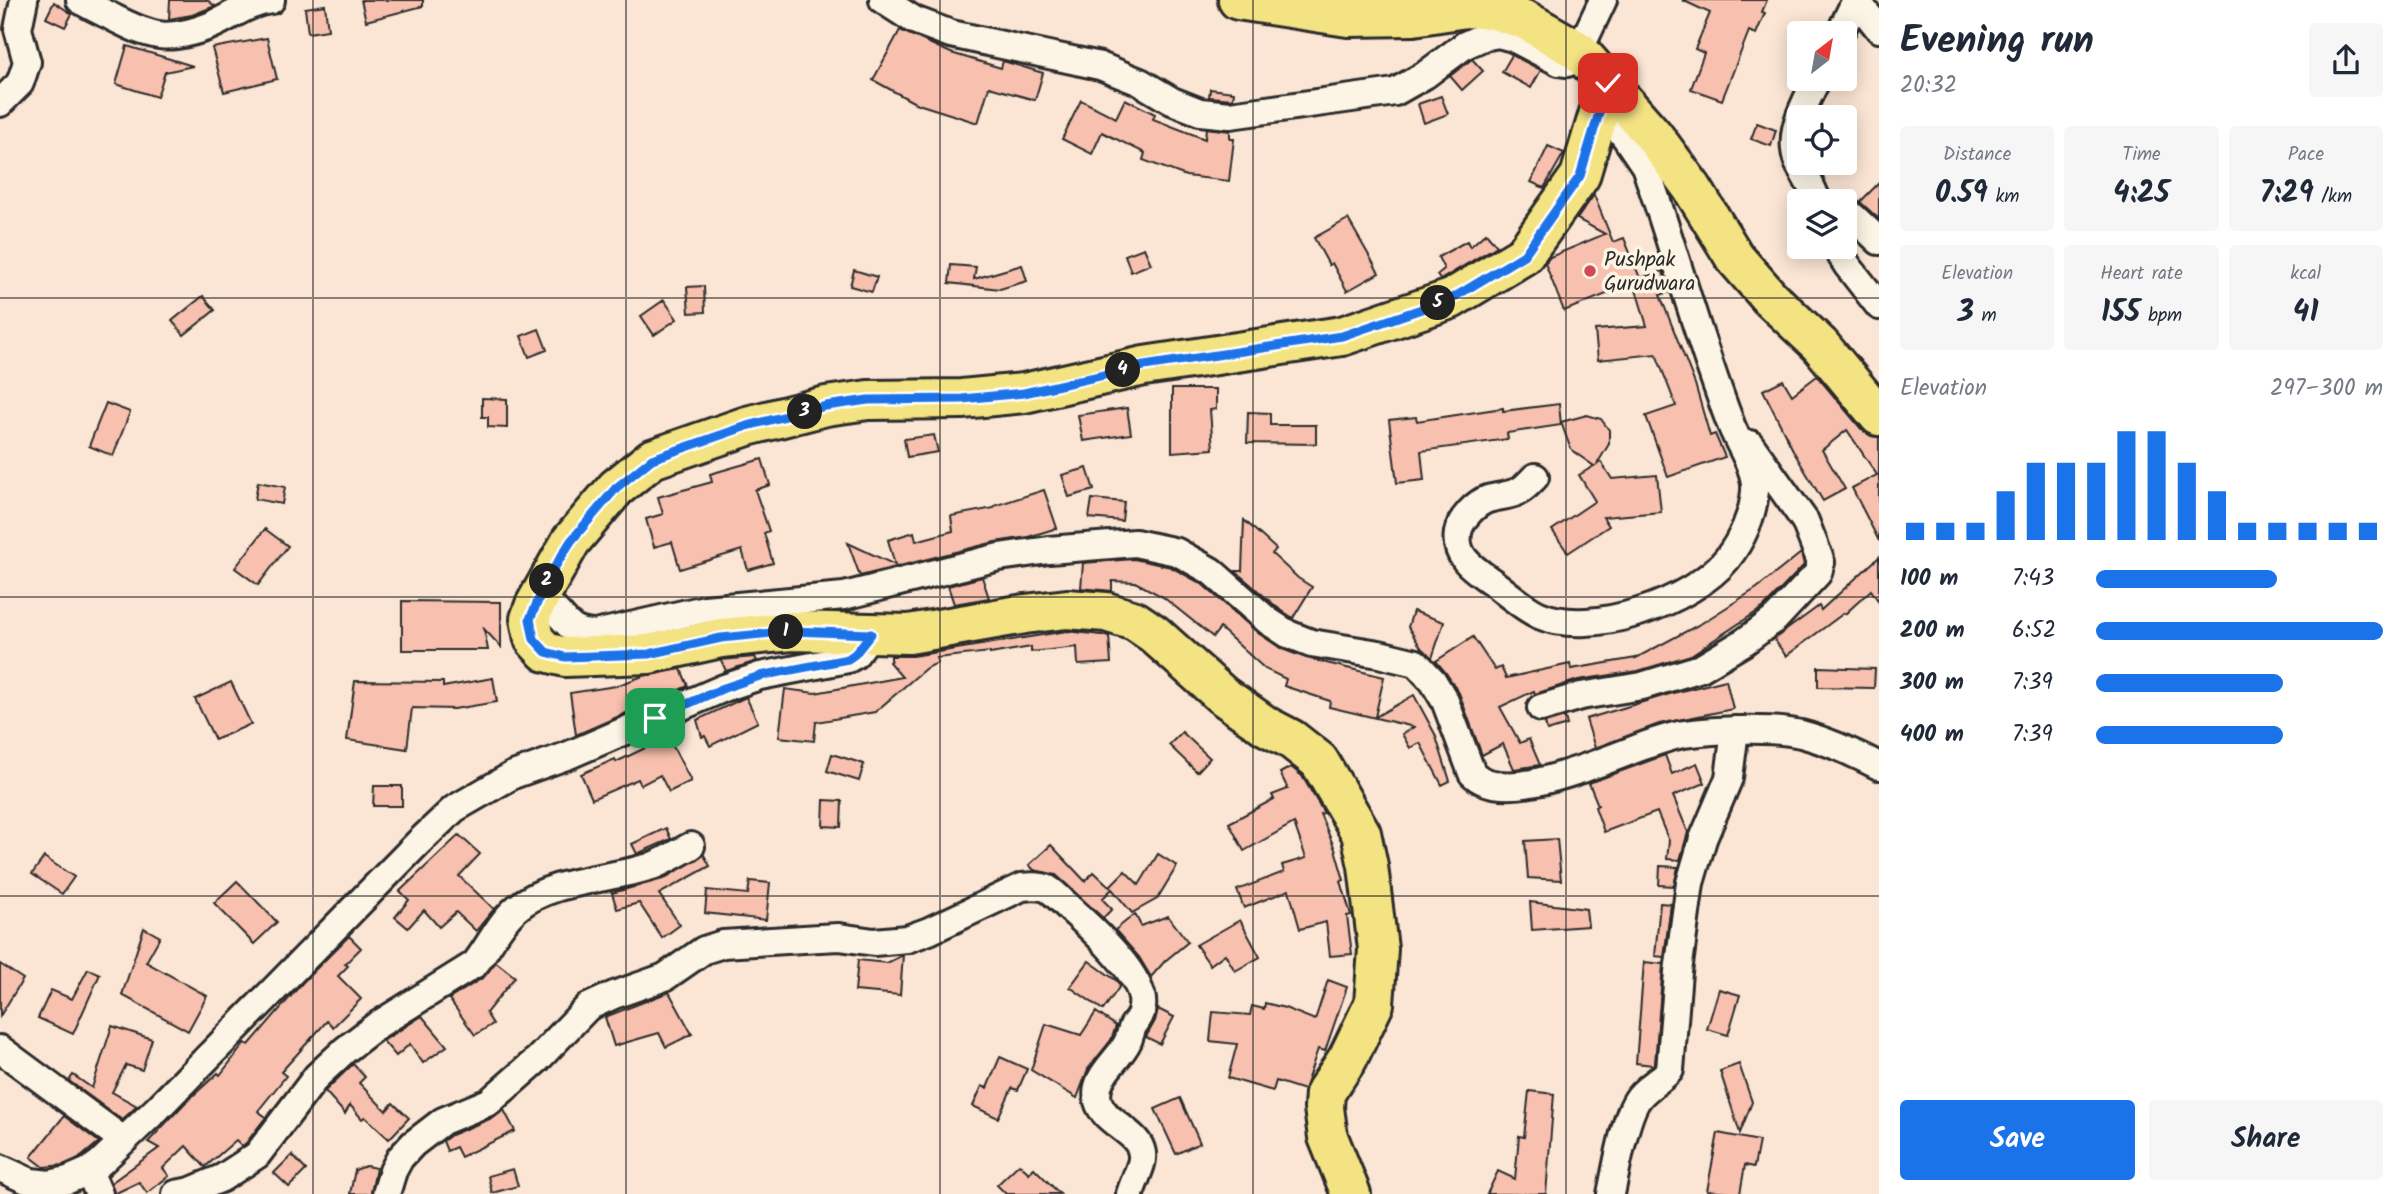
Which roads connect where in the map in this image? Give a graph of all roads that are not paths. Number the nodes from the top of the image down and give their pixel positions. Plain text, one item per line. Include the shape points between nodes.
1 (24, 0) edge
2 (80, 0) edge
3 (271, 0) edge
4 (883, 0) edge
5 (1238, 0) edge
6 (1603, 0) edge
7 (1846, 21) edge
8 (1879, 29) edge
9 (1579, 51) junction
10 (1811, 91) edge
11 (1604, 94) junction
12 (0, 103) edge
13 (1812, 189) edge
14 (1857, 221) edge
15 (1879, 242) edge
16 (1843, 259) edge
17 (1879, 306) edge
18 (1879, 416) edge
19 (1730, 422) junction
20 (1535, 477) dead end
21 (535, 605) junction
22 (871, 634) junction
23 (1541, 708) dead end
24 (1735, 730) junction
25 (1879, 766) edge
26 (691, 846) dead end
27 (0, 1049) edge
28 (122, 1140) junction
29 (17, 1180) edge
30 (94, 1183) edge
31 (391, 1186) edge
32 (176, 1194) edge
33 (1130, 1194) edge
34 (1351, 1194) edge
35 (1611, 1194) edge

1 - 12 street via 18,29 27,62 20,83
2 - 3 street via 143,33 161,36 193,31 250,4
4 - 9 street via 914,20 951,34 1100,66 1200,112 1230,115 1395,92 1465,45 1498,34 1559,62 1567,63
5 - 9 main road via 1348,17 1494,10 1524,20
6 - 9 street
7 - 8 street via 1856,0
9 - 11 main road
10 - 13 street via 1794,140
11 - 18 main road via 1653,135 1735,258 1820,345
11 - 19 street via 1644,166
11 - 21 main road via 1580,176 1524,255 1451,299 1342,336 1144,366 1024,393 868,400 747,426 652,459 616,488 571,541
14 - 15 street
16 - 17 street
19 - 20 street via 1754,478 1748,522 1712,573 1644,611 1602,622 1538,615 1470,566 1458,552 1458,531 1469,512 1486,499 1522,490
19 - 23 street via 1761,457 1805,521 1821,562 1818,573 1774,619 1701,668 1642,687 1581,696
21 - 22 main road via 530,619 534,639 546,652 565,657 649,654 721,638 779,632
21 - 24 street via 549,605 573,630 595,634 705,609 844,596 999,557 1135,543 1177,552 1211,571 1288,634 1311,643 1416,663 1445,701 1472,773 1480,782 1500,785 1563,776 1681,735
22 - 28 street via 848,659 724,688 513,775 454,809
22 - 34 main road via 909,634 1067,609 1106,612 1135,621 1154,634 1222,695 1319,761 1361,833 1378,949 1374,1004 1349,1058 1325,1093 1328,1137
24 - 25 street via 1798,734 1850,750
24 - 35 street via 1729,778 1690,883 1670,1070 1640,1096 1630,1114
26 - 32 street via 652,866 555,889 519,906 475,964 376,1026 317,1076 257,1156 222,1178
27 - 28 street
28 - 30 street
29 - 30 street
31 - 33 street via 400,1158 429,1129 489,1102 588,1007 665,977 704,950 723,944 820,938 906,939 1022,887 1034,886 1048,889 1108,943 1140,991 1140,1018 1098,1090 1098,1102 1106,1116 1134,1138 1142,1151

